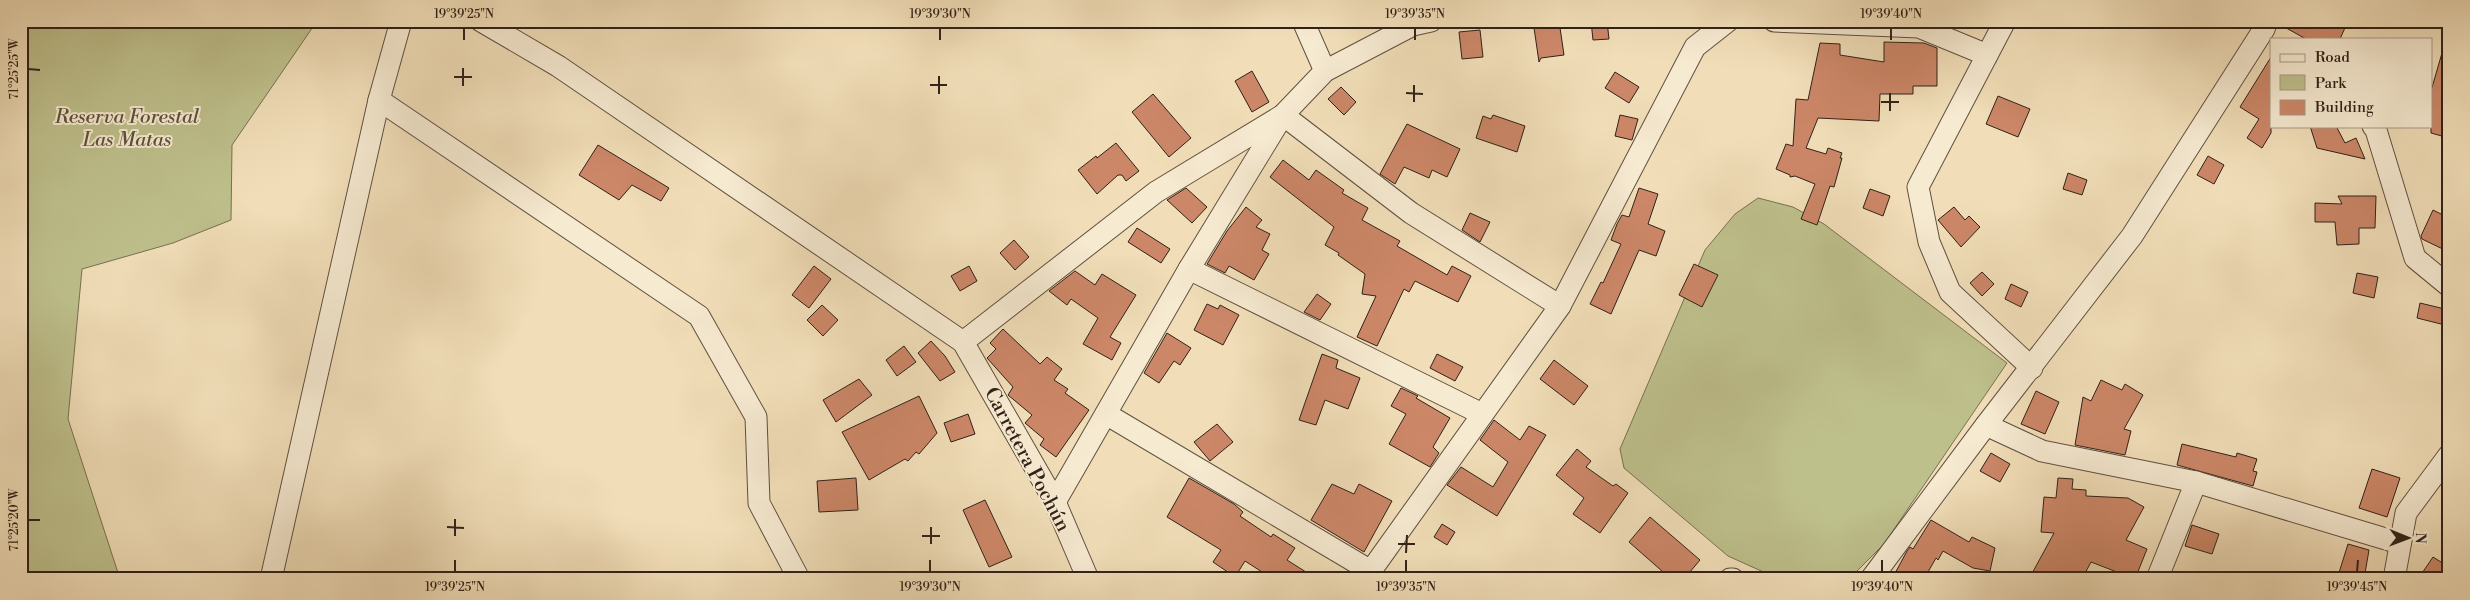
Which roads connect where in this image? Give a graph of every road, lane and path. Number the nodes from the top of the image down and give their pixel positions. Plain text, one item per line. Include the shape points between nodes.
1 (400, 21) edge
2 (480, 21) edge
3 (1303, 21) edge
4 (1431, 21) edge
5 (1728, 21) edge
6 (1774, 21) edge
7 (2005, 21) edge
8 (2269, 30) edge
9 (1987, 54) junction
10 (1325, 71) junction
11 (379, 100) junction
12 (1283, 115) junction
13 (2374, 128) edge
14 (1189, 269) junction
15 (2449, 286) edge
16 (1560, 306) junction
17 (963, 342) junction
18 (2032, 368) junction
19 (1106, 414) junction
20 (1482, 414) junction
21 (1986, 425) junction
22 (2449, 455) edge
23 (2196, 482) junction
24 (1055, 502) junction
25 (2399, 543) junction
26 (1367, 574) edge
27 (271, 579) edge
28 (799, 579) edge
29 (1088, 579) edge
30 (1871, 579) edge
31 (2157, 579) edge
32 (2394, 579) edge

1 - 11 street
2 - 17 street via 558,66
3 - 10 street
4 - 10 street via 1413,25
5 - 16 street via 1695,47
6 - 9 street via 1918,27
7 - 9 street
8 - 18 street via 2132,236
9 - 18 street via 1918,187 1929,242 1950,292
10 - 12 street
11 - 27 street
11 - 28 street via 699,316 756,417 759,503
12 - 14 street
12 - 16 street via 1411,213
12 - 17 street via 1156,192
13 - 15 street via 2415,258
14 - 19 street
14 - 20 street
16 - 20 street
17 - 24 street, Carretera Pochún
18 - 21 street
19 - 24 street
19 - 26 street
20 - 26 street
21 - 23 street via 2042,451
21 - 30 street
22 - 25 street via 2406,513
23 - 25 street
23 - 31 street
24 - 29 street, Carretera Pochún
25 - 32 street

